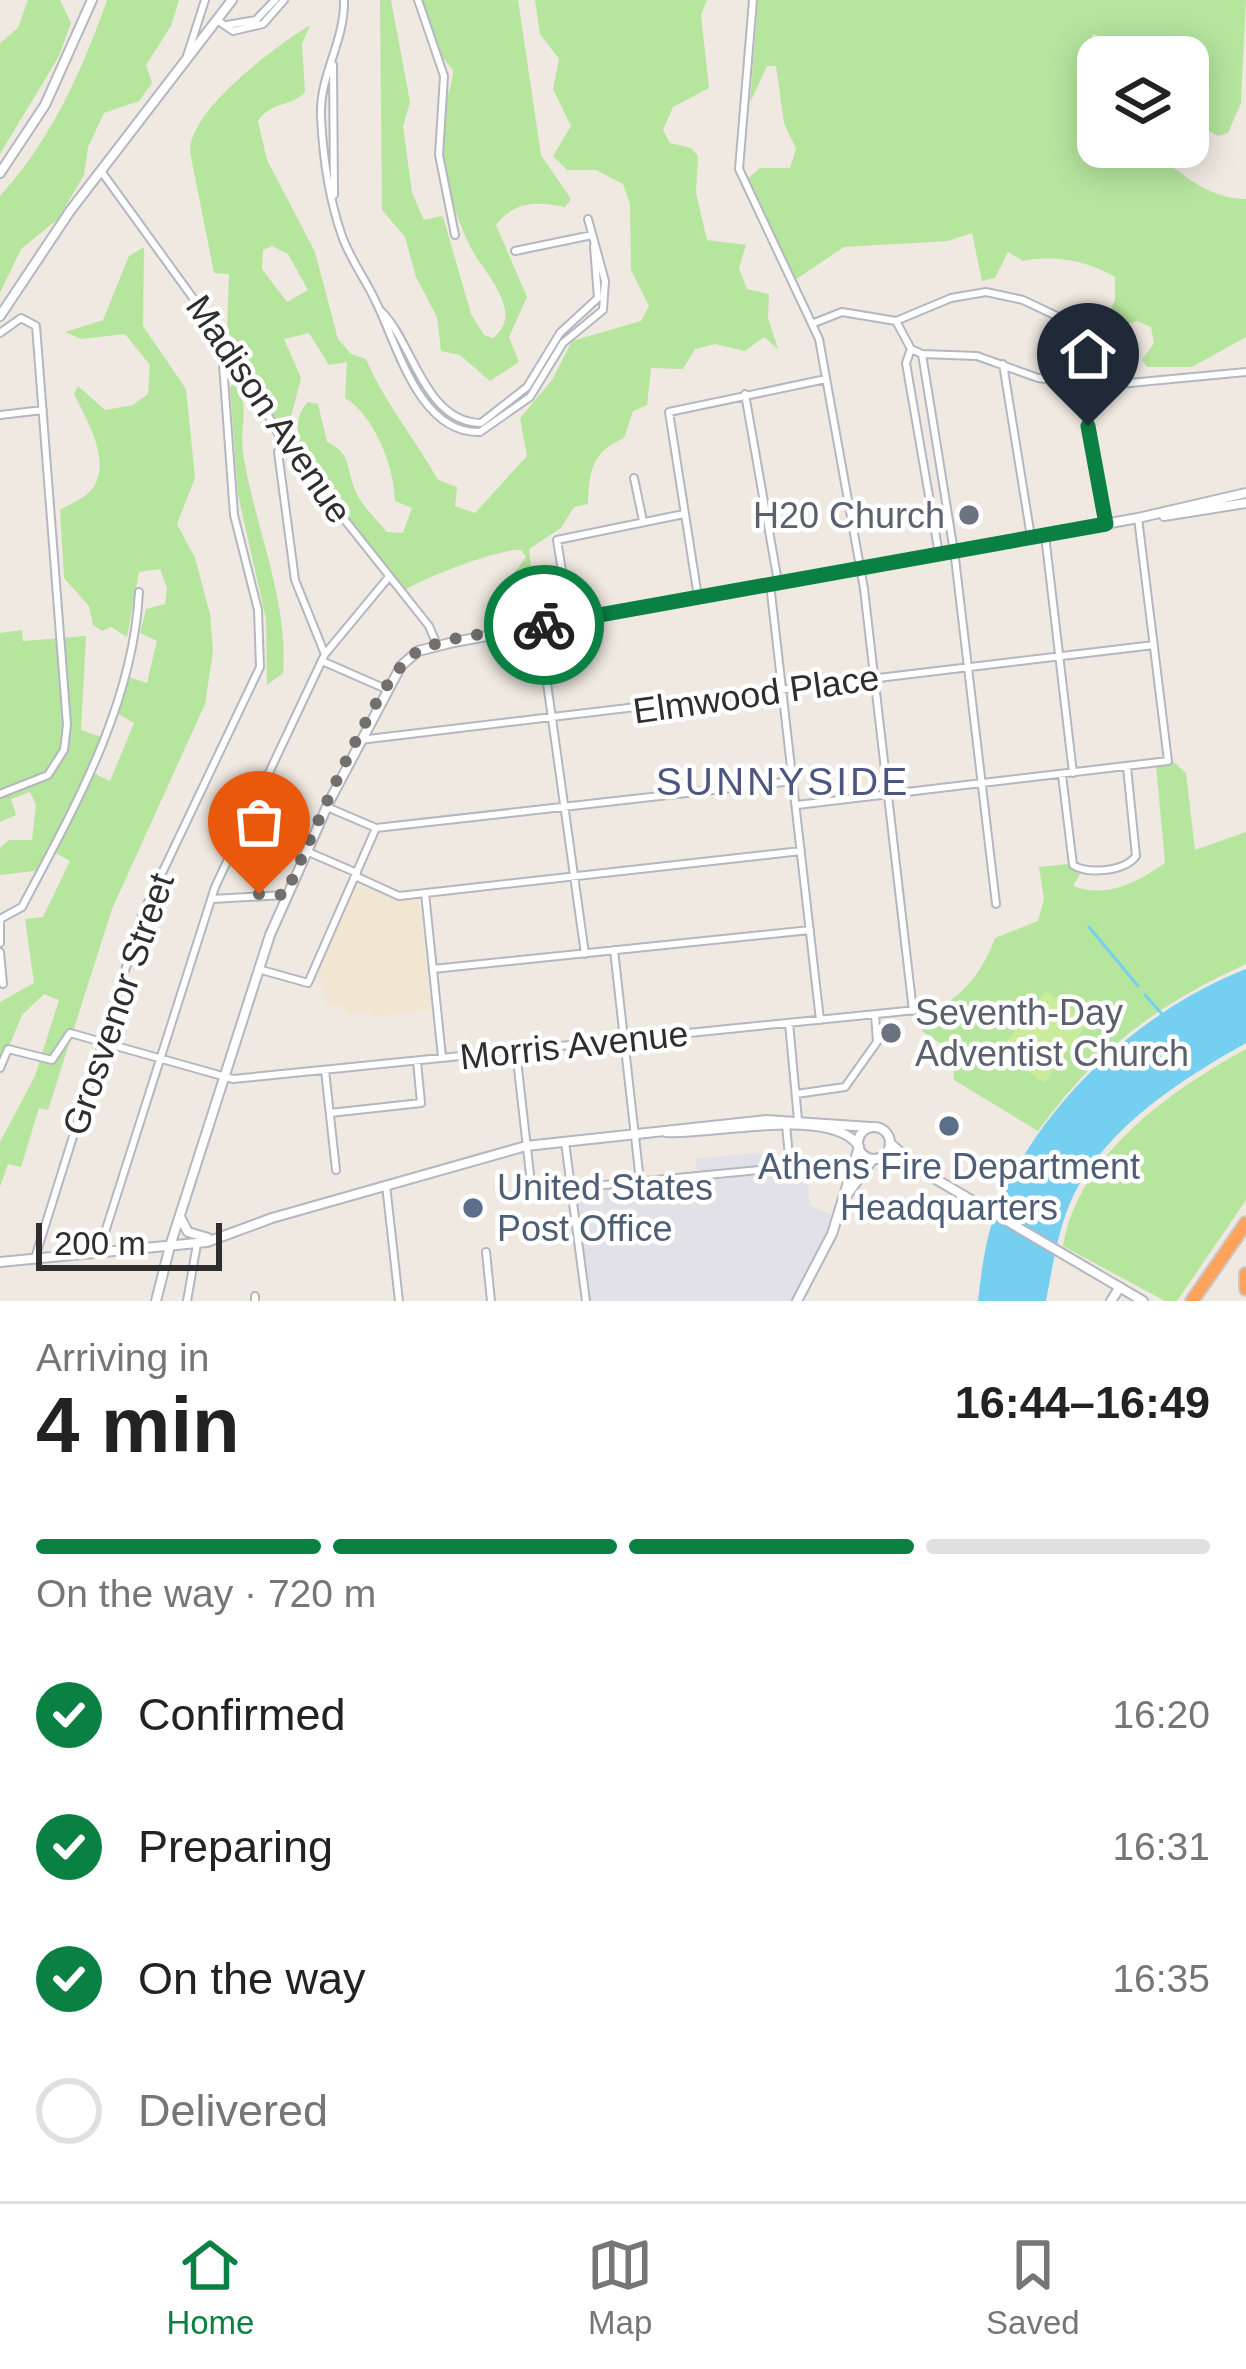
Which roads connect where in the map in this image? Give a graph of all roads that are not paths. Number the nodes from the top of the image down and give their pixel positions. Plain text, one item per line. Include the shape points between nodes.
1 (205, 0) edge
2 (232, 0) edge
3 (280, 0) edge
4 (344, 0) edge
5 (418, 0) edge
6 (753, 0) edge
7 (87, 2) edge
8 (217, 20) junction
9 (186, 60) junction
10 (101, 171) junction
11 (0, 173) edge
12 (588, 219) dead end
13 (455, 235) dead end
14 (592, 236) junction
15 (515, 251) dead end
16 (0, 316) edge
17 (896, 321) junction
18 (814, 323) junction
19 (0, 333) edge
20 (221, 337) junction
21 (911, 350) junction
22 (922, 354) junction
23 (1003, 364) junction
24 (1246, 372) edge
25 (826, 379) junction
26 (1086, 384) junction
27 (745, 394) junction
28 (43, 410) junction
29 (0, 415) edge
30 (283, 442) junction
31 (634, 478) dead end
32 (1246, 493) edge
33 (1246, 503) edge
34 (684, 514) junction
35 (1138, 518) junction
36 (643, 521) junction
37 (1106, 524) junction
38 (1046, 535) junction
39 (1031, 538) junction
40 (953, 552) junction
41 (939, 554) junction
42 (861, 568) junction
43 (388, 578) junction
44 (774, 583) junction
45 (139, 592) dead end
46 (698, 597) junction
47 (570, 620) junction
48 (539, 626) junction
49 (437, 645) junction
50 (1154, 645) junction
51 (1060, 656) junction
52 (323, 657) junction
53 (968, 667) junction
54 (875, 677) junction
55 (782, 688) junction
56 (386, 689) junction
57 (551, 721) junction
58 (358, 740) junction
59 (1127, 766) junction
60 (1072, 773) junction
61 (1062, 775) junction
62 (794, 781) junction
63 (982, 784) junction
64 (0, 794) edge
65 (888, 795) junction
66 (796, 805) junction
67 (327, 807) junction
68 (566, 807) junction
69 (376, 828) junction
70 (306, 851) junction
71 (801, 851) junction
72 (356, 875) junction
73 (575, 876) junction
74 (425, 893) junction
75 (285, 895) junction
76 (211, 899) junction
77 (996, 904) dead end
78 (0, 919) edge
79 (810, 930) junction
80 (0, 943) edge
81 (614, 950) junction
82 (0, 952) edge
83 (584, 953) junction
84 (258, 969) junction
85 (433, 969) junction
86 (3, 984) dead end
87 (926, 1009) dead end
88 (913, 1011) junction
89 (875, 1015) junction
90 (820, 1020) junction
91 (789, 1024) junction
92 (624, 1040) junction
93 (102, 1041) junction
94 (516, 1051) junction
95 (442, 1058) junction
96 (159, 1059) junction
97 (417, 1060) junction
98 (0, 1068) edge
99 (325, 1070) junction
100 (222, 1078) junction
101 (796, 1094) junction
102 (330, 1113) junction
103 (798, 1120) junction
104 (786, 1125) junction
105 (870, 1127) junction
106 (659, 1131) junction
107 (635, 1133) junction
108 (566, 1142) junction
109 (890, 1143) junction
110 (526, 1146) junction
111 (858, 1146) junction
112 (875, 1159) junction
113 (336, 1170) dead end
114 (922, 1171) junction
115 (640, 1181) junction
116 (386, 1185) junction
117 (572, 1188) junction
118 (846, 1197) junction
119 (180, 1217) junction
120 (1244, 1224) edge
121 (222, 1238) junction
122 (197, 1244) junction
123 (170, 1246) junction
124 (99, 1251) junction
125 (486, 1252) dead end
126 (35, 1258) junction
127 (0, 1262) edge
128 (1246, 1274) edge
129 (1120, 1287) junction
130 (1246, 1289) edge
131 (155, 1301) edge
132 (187, 1301) edge
133 (399, 1301) edge
134 (491, 1301) edge
135 (586, 1301) edge
136 (797, 1301) edge
137 (1112, 1301) edge
138 (1143, 1301) edge
139 (1192, 1301) edge

1 - 9 street
2 - 8 main road
3 - 8 street via 253,22
4 - 14 street via 321,114 334,199 343,238 430,406 459,429 480,432 530,397 563,343 603,310 605,281
5 - 13 street via 444,76 439,155
6 - 18 street via 739,169
7 - 11 main road via 44,105
8 - 9 main road
9 - 10 main road
10 - 16 main road
10 - 20 street, Madison Avenue
12 - 14 street
14 - 15 street
17 - 18 street via 842,312
17 - 21 street
17 - 26 street via 963,294 1012,297 1107,340 1110,364
18 - 25 street
19 - 28 street via 21,318 34,322
20 - 30 street, Madison Avenue
20 - 93 street, Grosvenor Street via 234,515 258,610 260,665 143,913
21 - 22 street
21 - 41 street via 906,363
22 - 23 street
22 - 40 street
23 - 26 street via 1038,379
23 - 39 street
24 - 26 street
25 - 27 street
25 - 42 street
26 - 37 street
27 - 34 street via 669,412
27 - 44 street
28 - 29 street
28 - 64 street via 68,690 65,742 44,778
30 - 43 street, Madison Avenue
30 - 52 street via 295,580
31 - 36 street
32 - 35 main road
33 - 35 main road
34 - 36 street
34 - 46 street
35 - 37 main road
35 - 50 street
36 - 47 street via 556,540
37 - 38 main road
38 - 39 main road
38 - 51 street
39 - 40 main road
40 - 41 main road
40 - 53 street
41 - 42 main road
42 - 44 main road
42 - 54 street
43 - 49 street, Madison Avenue
43 - 52 street
44 - 46 main road
44 - 55 street
45 - 78 street via 132,649 96,761 22,907
46 - 47 main road
47 - 48 main road
48 - 49 main road
48 - 57 street
49 - 56 main road via 409,658
50 - 51 street, Elmwood Place
50 - 59 street via 1168,761
51 - 53 street, Elmwood Place
51 - 60 street
52 - 56 street
52 - 76 street
53 - 54 street, Elmwood Place
53 - 63 street
54 - 55 street, Elmwood Place
54 - 65 street
55 - 57 street, Elmwood Place
55 - 62 street
56 - 58 main road
57 - 58 street, Elmwood Place
57 - 68 street
58 - 67 main road
59 - 60 street
59 - 61 street via 1136,856 1124,867 1073,865
60 - 61 street
61 - 63 street
62 - 66 street
62 - 68 street
63 - 65 street
63 - 77 street
65 - 66 street
65 - 88 street
66 - 71 street
67 - 69 street
67 - 70 main road
68 - 69 street
68 - 73 street
69 - 72 street
70 - 72 street
70 - 75 main road
71 - 73 street
71 - 79 street
72 - 74 street via 395,896
72 - 84 street via 308,983
73 - 74 street
73 - 83 street
74 - 85 street
75 - 76 street
75 - 84 main road
76 - 96 street
78 - 80 street
79 - 81 street
79 - 90 street
81 - 83 street
81 - 92 street
82 - 86 street
83 - 85 street
84 - 100 main road
85 - 95 street
87 - 88 street, Morris Avenue
88 - 89 street, Morris Avenue
89 - 90 street, Morris Avenue
89 - 101 street via 877,1042 845,1087
90 - 91 street, Morris Avenue
91 - 92 street, Morris Avenue
91 - 101 street
92 - 94 street, Morris Avenue
92 - 107 street
93 - 96 street
93 - 98 street via 68,1033 49,1061 8,1048
93 - 126 street, Grosvenor Street
94 - 95 street, Morris Avenue
94 - 110 street
95 - 97 street, Morris Avenue
96 - 100 street
96 - 124 street
97 - 99 street, Morris Avenue
97 - 102 street via 421,1103
99 - 100 street, Morris Avenue
99 - 102 street
100 - 119 main road
101 - 103 street
102 - 113 street
103 - 105 main road
103 - 106 main road
104 - 106 main road
104 - 111 main road via 841,1130
104 - 115 street via 790,1167
105 - 109 main road via 884,1130
105 - 111 main road
106 - 107 main road
107 - 108 main road
107 - 115 street
108 - 110 main road
108 - 117 street
109 - 112 main road
109 - 114 main road
110 - 116 main road
110 - 117 street via 532,1192
111 - 112 main road
111 - 118 main road
112 - 114 main road
112 - 118 main road
114 - 129 main road
115 - 117 street
116 - 121 main road
116 - 133 street
117 - 135 street
118 - 136 main road
119 - 121 main road via 190,1234
119 - 123 main road
120 - 139 highway
121 - 122 main road
122 - 123 main road
122 - 132 street
123 - 124 main road
123 - 131 main road
124 - 126 main road
125 - 134 street
126 - 127 main road
128 - 130 highway
129 - 137 main road
129 - 138 main road

